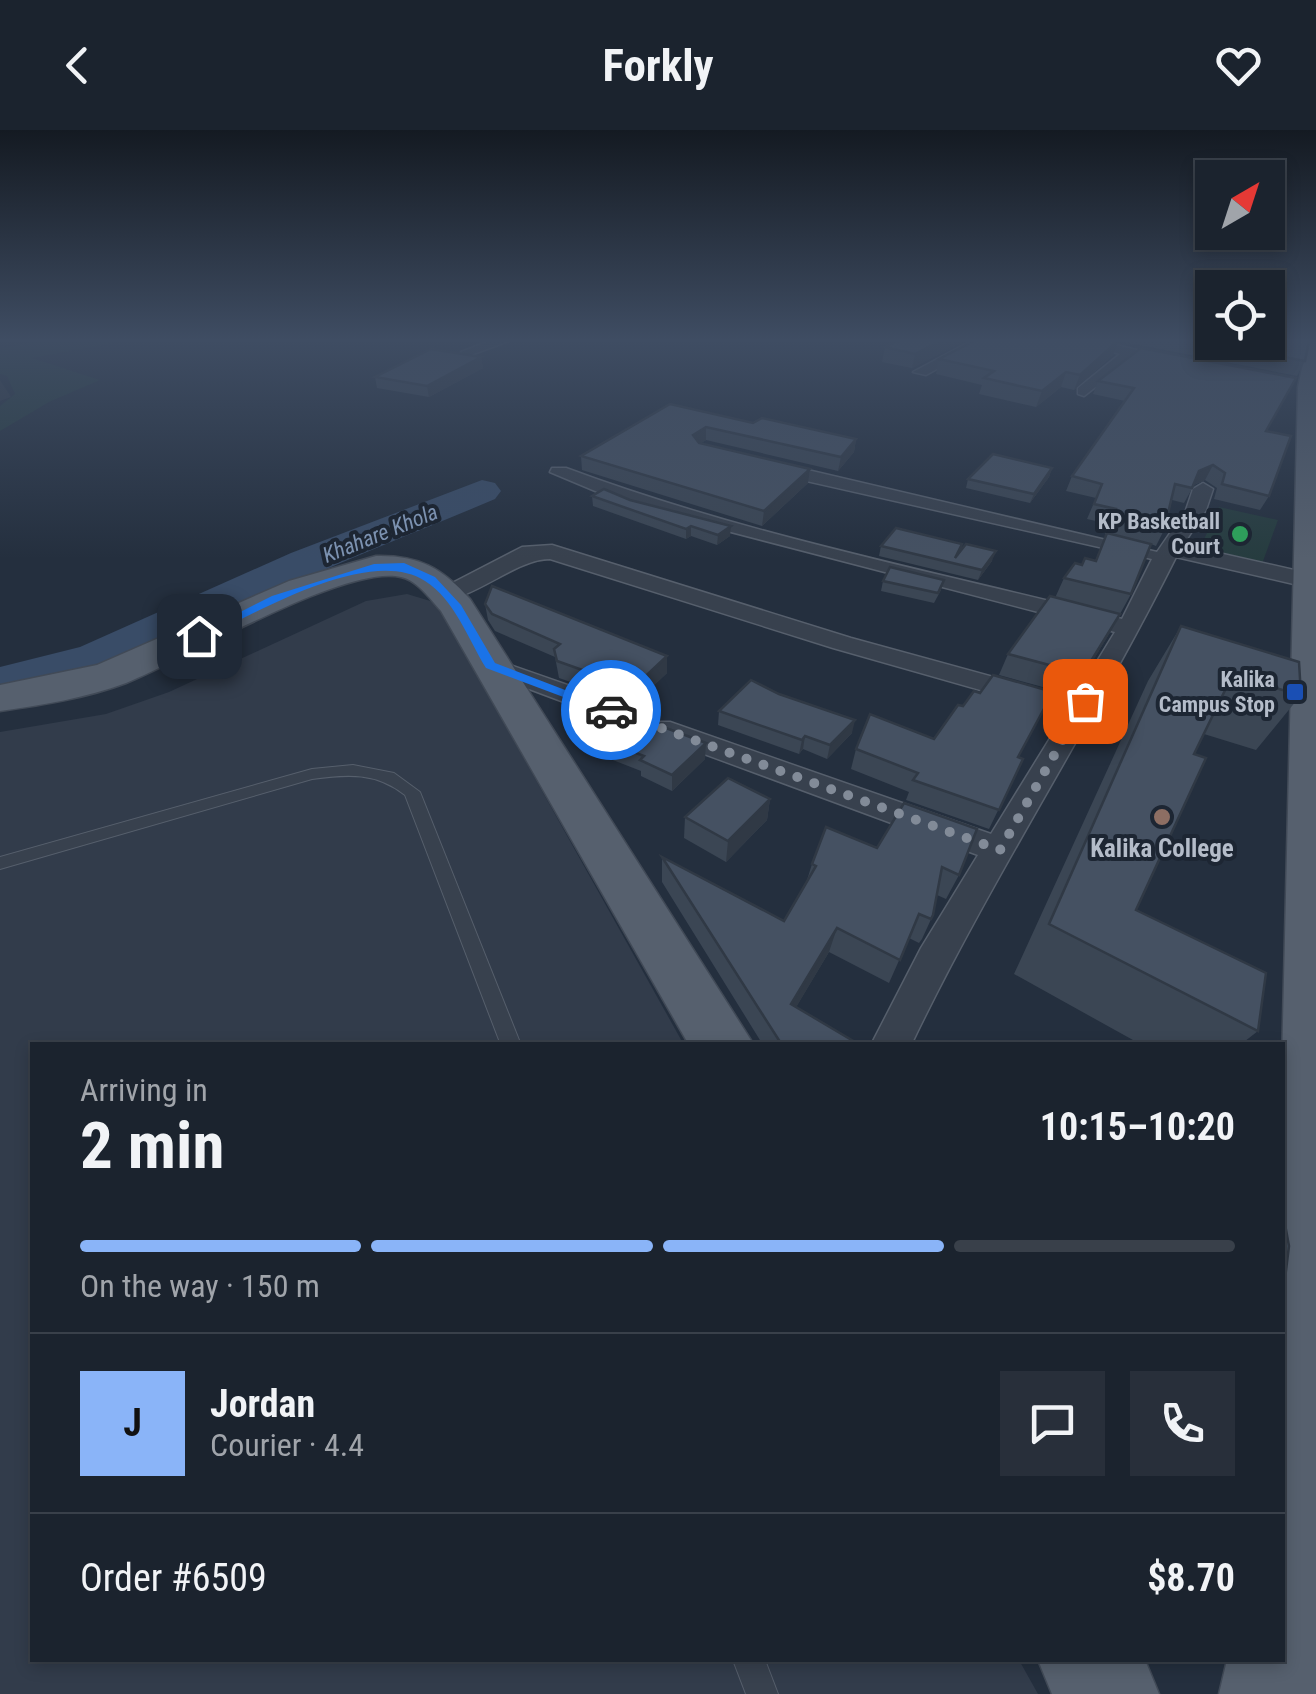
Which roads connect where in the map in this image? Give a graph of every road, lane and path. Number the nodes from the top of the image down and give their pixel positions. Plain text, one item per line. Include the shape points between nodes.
1 (1308, 413) edge
2 (746, 461) edge
3 (559, 472) dead end
4 (1202, 488) edge
5 (1167, 554) junction
6 (1311, 581) junction
7 (445, 593) junction
8 (1130, 628) junction
9 (490, 666) junction
10 (0, 698) edge
11 (1080, 709) junction
12 (1000, 850) junction
13 (0, 862) edge
14 (510, 1042) edge
15 (720, 1042) edge
16 (892, 1042) edge
17 (1285, 1613) edge
18 (750, 1662) edge
19 (1088, 1662) edge
20 (1276, 1662) edge
21 (762, 1694) edge
22 (1108, 1694) edge
23 (1269, 1694) edge

1 - 6 main road
2 - 5 street
3 - 8 street via 729,527
4 - 5 street via 1196,510
5 - 6 street
5 - 8 street
6 - 17 main road via 1312,1378 1299,1547
7 - 9 main road
7 - 10 main road via 404,566 374,567 276,598 109,675
7 - 11 street via 530,552 552,552
8 - 11 street
9 - 12 street
9 - 15 main road
11 - 12 street
12 - 16 street
13 - 14 lane via 312,774 377,770 412,792
18 - 21 lane
19 - 22 main road
20 - 23 main road

